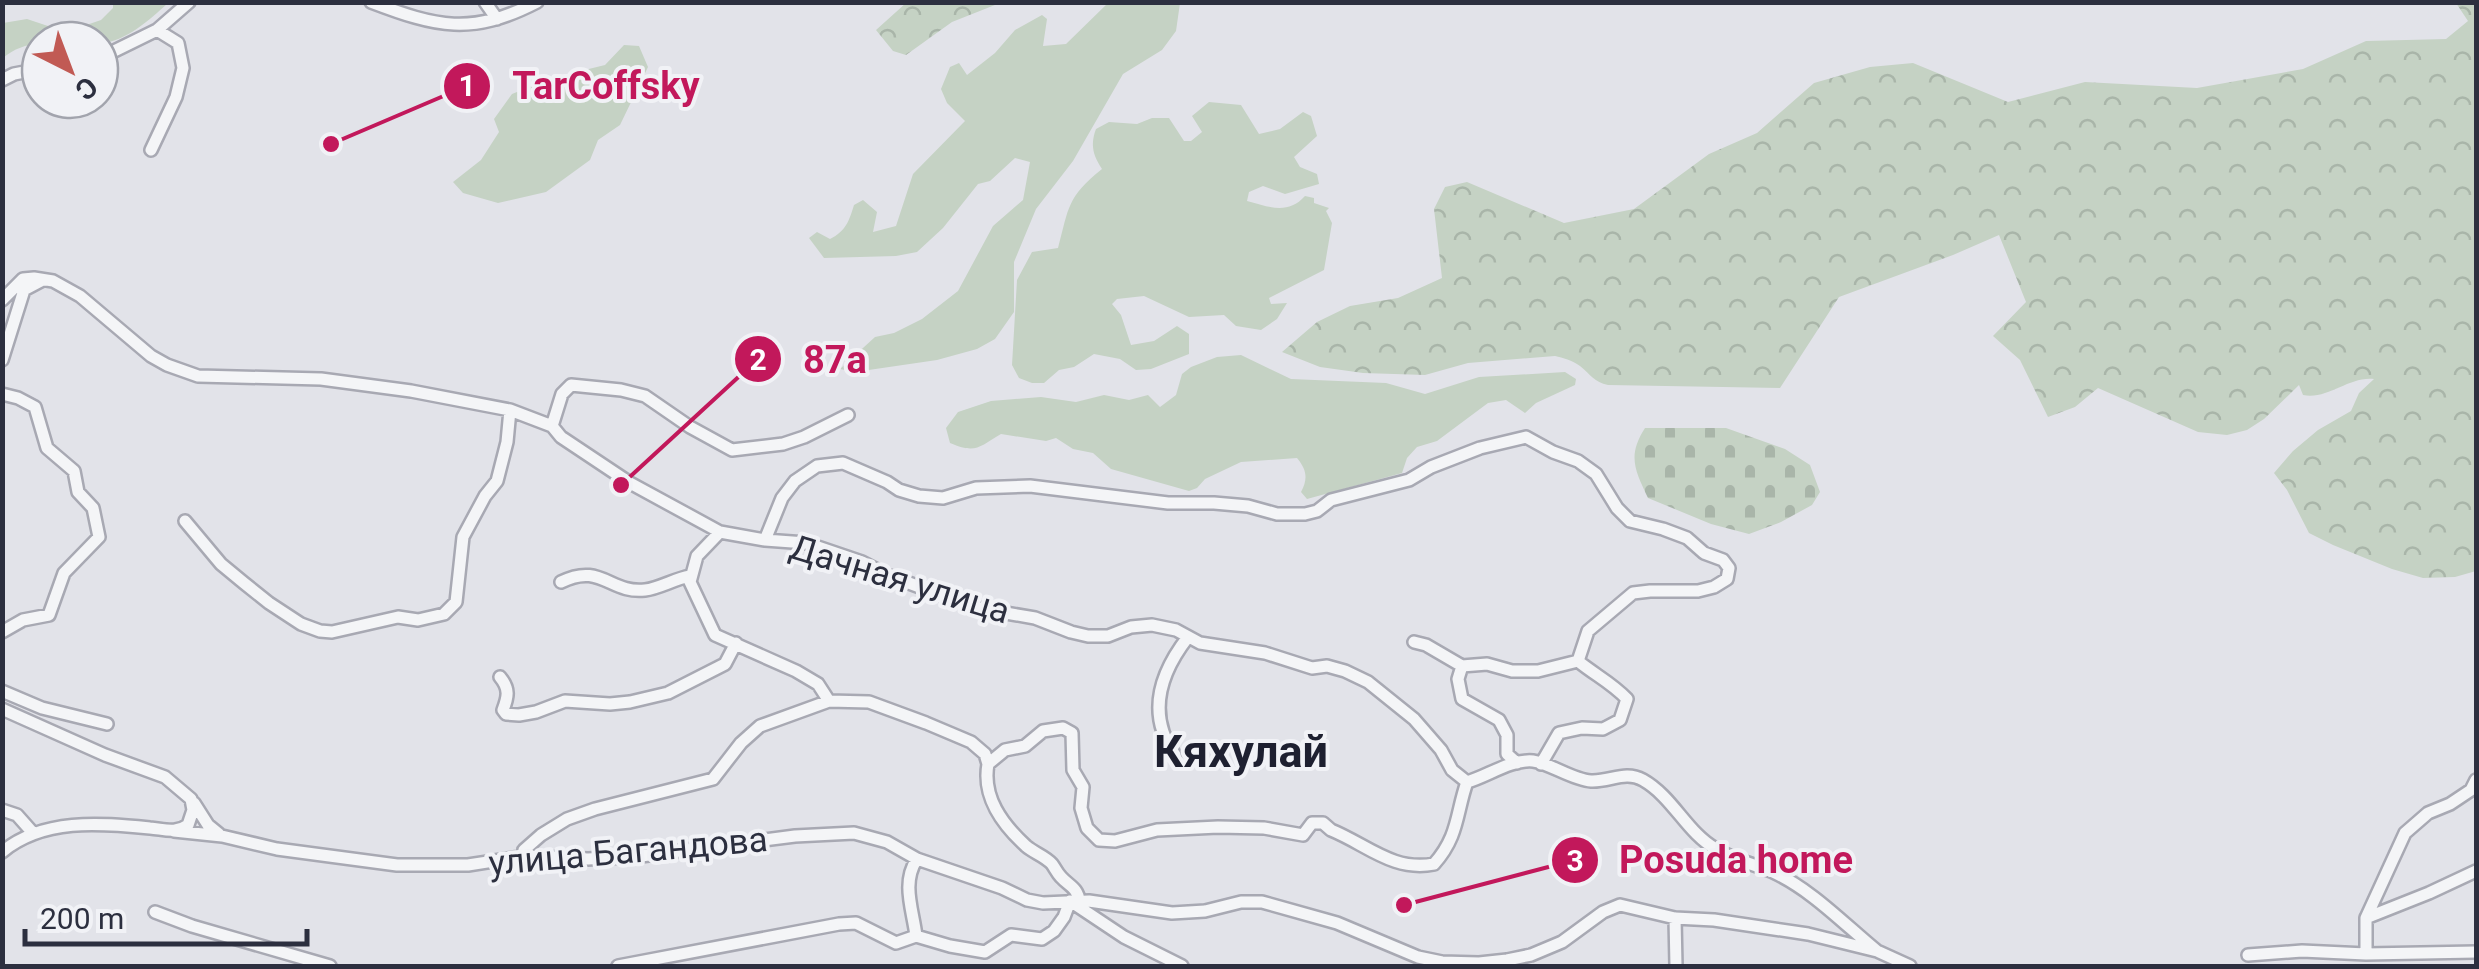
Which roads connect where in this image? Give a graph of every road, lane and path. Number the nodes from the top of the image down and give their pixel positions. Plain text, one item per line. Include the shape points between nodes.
1 (188, 2) edge
2 (371, 2) edge
3 (485, 2) edge
4 (537, 2) edge
5 (497, 19) junction
6 (158, 30) junction
7 (120, 48) edge
8 (151, 150) dead end
9 (46, 280) junction
10 (2, 300) edge
11 (2, 360) edge
12 (2, 394) edge
13 (510, 410) junction
14 (848, 415) dead end
15 (552, 426) junction
16 (185, 521) dead end
17 (720, 532) junction
18 (765, 540) junction
19 (690, 576) junction
20 (561, 582) dead end
21 (2, 632) edge
22 (1188, 636) junction
23 (1414, 642) dead end
24 (736, 643) junction
25 (1578, 661) junction
26 (1462, 666) junction
27 (500, 678) dead end
28 (2, 691) edge
29 (829, 701) junction
30 (2, 710) edge
31 (107, 724) dead end
32 (1175, 755) dead end
33 (1517, 763) junction
34 (988, 764) junction
35 (1541, 764) junction
36 (2476, 780) edge
37 (1467, 782) junction
38 (191, 800) junction
39 (2, 810) edge
40 (179, 830) junction
41 (33, 832) junction
42 (222, 836) junction
43 (2, 852) edge
44 (526, 856) junction
45 (916, 859) junction
46 (2476, 870) edge
47 (1074, 901) junction
48 (156, 912) dead end
49 (1675, 918) junction
50 (2366, 918) junction
51 (916, 936) junction
52 (1877, 951) junction
53 (2476, 952) edge
54 (2366, 954) junction
55 (2248, 955) dead end
56 (647, 964) edge
57 (330, 966) edge
58 (618, 966) edge
59 (1182, 966) edge
60 (1676, 966) edge
61 (1910, 966) edge

1 - 6 street
2 - 5 street via 447,26
3 - 5 street
4 - 5 street
6 - 7 street
6 - 8 street via 178,44 183,68
9 - 10 street via 23,279
9 - 11 street via 24,290
9 - 13 street, Дачная улица via 80,296 150,356 198,376 321,380
12 - 21 street via 35,407 47,448 74,470 78,492 93,508 99,538 64,572 49,616
13 - 15 street, Дачная улица
13 - 16 street via 496,481 463,537 456,602 444,614 320,631 244,583
14 - 15 street via 783,444 732,450 645,396 571,384
15 - 17 street, Дачная улица via 630,483
17 - 18 street, Дачная улица
17 - 19 street via 697,556
18 - 22 street, Дачная улица via 806,542 976,608 1088,636 1152,625
18 - 25 street via 782,498 817,466 843,463 919,496 1030,486 1304,514 1526,437 1596,474 1630,521 1687,538 1729,568 1727,580 1714,587 1633,594 1588,631
19 - 20 street via 642,590 586,574
19 - 24 street via 716,635
22 - 32 street via 1171,659 1160,695 1160,728
22 - 37 street, Дачная улица via 1312,668 1345,670 1368,682 1428,732
23 - 26 street
24 - 27 street via 714,671 630,702 565,701 506,714
24 - 29 street via 818,684
25 - 26 street via 1538,671
25 - 35 street via 1627,699 1620,720 1602,729 1559,733
26 - 33 street via 1462,698 1499,720 1507,754
28 - 31 street
29 - 34 street via 869,702 936,728 971,742
29 - 44 street via 760,726 713,779 567,820 541,835 524,850
30 - 38 street via 165,777
33 - 35 street
33 - 37 street
34 - 37 street via 1043,731 1063,728 1072,733 1073,770 1083,787 1080,808 1099,840 1218,828 1303,835 1312,823 1323,823 1386,859 1421,866 1434,864 1450,839
34 - 47 street via 994,807 1078,893
35 - 52 street via 1591,780 1644,780 1710,846 1792,883
36 - 50 street via 2471,790 2405,833
38 - 40 street via 188,825
38 - 42 street
39 - 41 street
40 - 41 street, улица Багандова via 86,823
40 - 42 street, улица Багандова
41 - 43 street
42 - 44 street, улица Багандова via 397,865
44 - 45 street, улица Багандова via 615,858 835,832 887,842
45 - 47 street, улица Багандова via 1027,900
45 - 51 street via 908,892
46 - 50 street
47 - 49 street, улица Багандова via 1172,913 1262,902 1337,923 1418,957 1460,963 1547,949 1611,907
47 - 51 street via 1042,939 1012,935 985,952
47 - 59 street via 1124,937
48 - 57 street
49 - 52 street, улица Багандова via 1808,934
49 - 60 street
50 - 54 street
51 - 56 street via 896,944 856,923 839,924
52 - 61 street
53 - 54 street
54 - 55 street
56 - 58 street

